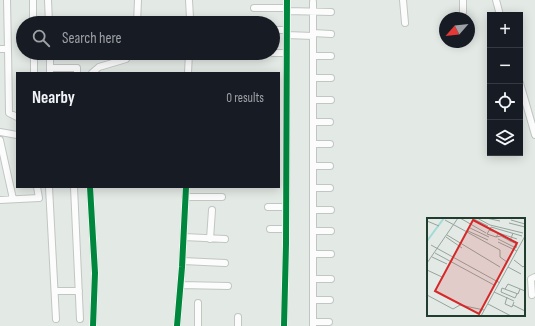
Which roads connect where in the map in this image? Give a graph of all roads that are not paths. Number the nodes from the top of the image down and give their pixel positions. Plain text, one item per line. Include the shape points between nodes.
1 (7, 0) edge
2 (33, 0) edge
3 (48, 0) edge
4 (138, 0) edge
5 (189, 0) edge
6 (287, 0) edge
7 (403, 0) edge
8 (463, 0) edge
9 (496, 0) edge
10 (313, 2) dead end
11 (254, 8) dead end
12 (287, 9) junction
13 (313, 12) junction
14 (331, 12) dead end
15 (463, 12) dead end
16 (499, 12) edge
17 (33, 16) edge
18 (49, 16) edge
19 (138, 16) edge
20 (190, 16) edge
21 (405, 23) dead end
22 (280, 32) edge
23 (287, 33) junction
24 (331, 34) dead end
25 (313, 35) junction
26 (0, 49) edge
27 (8, 49) junction
28 (280, 53) edge
29 (287, 53) junction
30 (313, 56) junction
31 (331, 56) dead end
32 (34, 60) edge
33 (123, 60) edge
34 (188, 60) edge
35 (50, 70) edge
36 (34, 72) edge
37 (77, 72) edge
38 (93, 72) edge
39 (188, 72) edge
40 (280, 75) edge
41 (287, 75) junction
42 (313, 78) junction
43 (331, 78) dead end
44 (520, 84) edge
45 (280, 97) edge
46 (286, 97) junction
47 (313, 100) junction
48 (331, 100) dead end
49 (16, 116) edge
50 (280, 119) edge
51 (287, 119) junction
52 (313, 122) junction
53 (330, 122) dead end
54 (0, 132) edge
55 (535, 135) edge
56 (16, 136) edge
57 (0, 140) edge
58 (280, 141) edge
59 (286, 141) junction
60 (313, 144) junction
61 (330, 144) dead end
62 (280, 163) edge
63 (286, 163) junction
64 (313, 166) junction
65 (330, 166) dead end
66 (280, 185) edge
67 (286, 185) junction
68 (37, 188) edge
69 (49, 188) edge
70 (74, 188) edge
71 (90, 188) edge
72 (186, 188) edge
73 (313, 188) junction
74 (330, 188) dead end
75 (222, 197) dead end
76 (186, 198) junction
77 (12, 199) junction
78 (0, 200) edge
79 (268, 207) dead end
80 (286, 207) junction
81 (212, 210) dead end
82 (313, 210) junction
83 (331, 210) dead end
84 (270, 229) dead end
85 (286, 229) junction
86 (313, 231) junction
87 (331, 231) dead end
88 (184, 237) junction
89 (210, 239) junction
90 (225, 240) dead end
91 (313, 254) junction
92 (331, 254) dead end
93 (182, 261) junction
94 (225, 263) dead end
95 (535, 277) edge
96 (313, 279) junction
97 (331, 279) dead end
98 (181, 285) junction
99 (228, 286) dead end
100 (55, 291) junction
101 (79, 291) junction
102 (532, 295) dead end
103 (314, 300) junction
104 (330, 300) dead end
105 (198, 303) dead end
106 (238, 317) dead end
107 (56, 319) dead end
108 (80, 319) dead end
109 (329, 322) dead end
110 (313, 324) edge
111 (93, 326) edge
112 (177, 326) edge
113 (198, 326) edge
114 (238, 326) edge
115 (284, 326) edge

1 - 27 street
2 - 17 street
3 - 18 street
4 - 19 street
5 - 20 street
6 - 12 street
7 - 21 street
8 - 15 street
9 - 16 street
10 - 13 street
11 - 12 street
12 - 13 street
12 - 23 street
13 - 14 street
13 - 25 street
22 - 23 street
23 - 25 street
23 - 29 street
24 - 25 street
25 - 30 street
26 - 27 street
27 - 49 street via 9,113
28 - 29 street
29 - 41 street
30 - 31 street
30 - 42 street
32 - 36 street
33 - 38 street via 99,67
34 - 39 street
35 - 37 street via 77,68
40 - 41 street
41 - 46 street
42 - 43 street
42 - 47 street
44 - 55 street
45 - 46 street
46 - 51 street
47 - 48 street
47 - 52 street
50 - 51 street
51 - 59 street
52 - 53 street
52 - 60 street
54 - 56 street
57 - 77 street
58 - 59 street
59 - 63 street
60 - 61 street
60 - 64 street
62 - 63 street
63 - 67 street
64 - 65 street
64 - 73 street
66 - 67 street
67 - 80 street
68 - 77 street via 39,198
69 - 100 street
70 - 101 street
71 - 111 street via 95,273
72 - 76 street
73 - 74 street
73 - 82 street
75 - 76 street
76 - 88 street
77 - 78 street
79 - 80 street
80 - 85 street
81 - 89 street
82 - 83 street
82 - 86 street
84 - 85 street
85 - 115 street
86 - 87 street
86 - 91 street
88 - 89 street
88 - 93 street
89 - 90 street
91 - 92 street
91 - 96 street
93 - 94 street
93 - 98 street
95 - 102 street via 531,279
96 - 97 street
96 - 103 street
98 - 99 street
98 - 112 street
100 - 101 street
100 - 107 street
101 - 108 street
103 - 104 street
103 - 110 street
105 - 113 street
106 - 114 street
109 - 110 street

